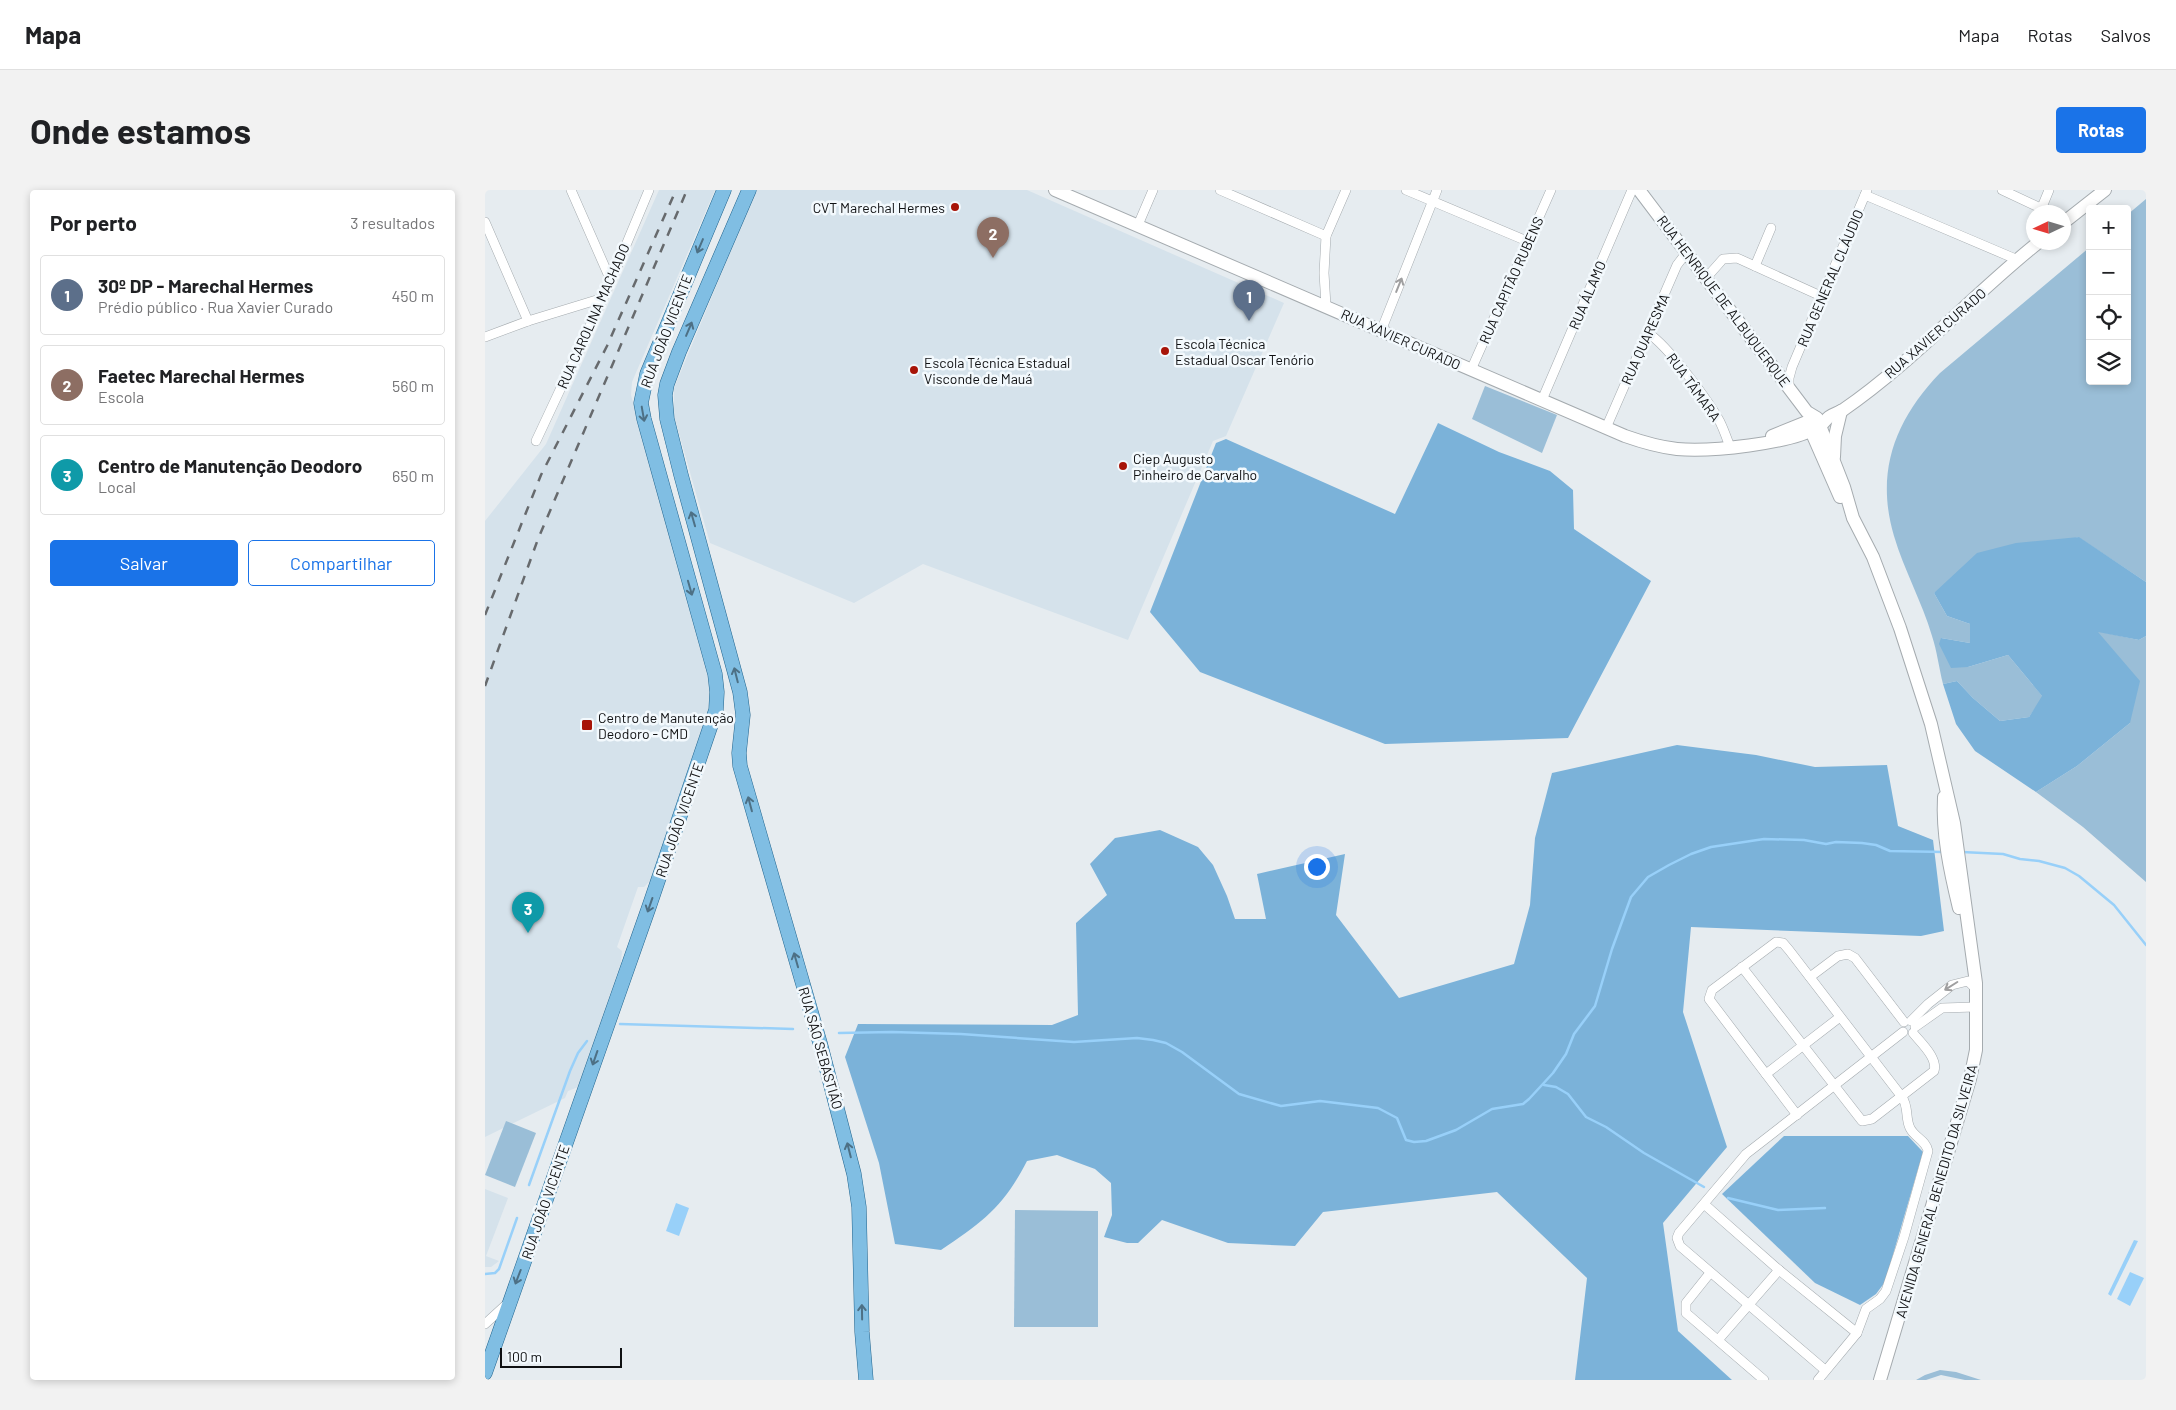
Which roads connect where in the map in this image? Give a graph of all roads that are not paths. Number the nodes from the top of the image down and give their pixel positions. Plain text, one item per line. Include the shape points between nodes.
1 (571, 190) edge
2 (649, 190) edge
3 (749, 190) edge
4 (1055, 190) edge
5 (1153, 190) edge
6 (1220, 190) edge
7 (1346, 190) edge
8 (1406, 190) edge
9 (1437, 190) edge
10 (1551, 190) edge
11 (1632, 190) edge
12 (1639, 190) edge
13 (2002, 190) edge
14 (2049, 190) edge
15 (2105, 190) edge
16 (1866, 193) edge
17 (722, 196) edge
18 (1432, 201) junction
19 (2031, 205) edge
20 (2045, 205) edge
21 (740, 210) junction
22 (2071, 217) edge
23 (485, 222) edge
24 (1138, 225) junction
25 (1771, 228) dead end
26 (1326, 236) junction
27 (1527, 241) junction
28 (2027, 250) edge
29 (1687, 252) junction
30 (2018, 260) junction
31 (1755, 266) junction
32 (1707, 277) junction
33 (611, 281) junction
34 (1823, 297) junction
35 (603, 298) junction
36 (1326, 306) junction
37 (528, 321) junction
38 (1381, 331) junction
39 (1648, 333) junction
40 (485, 338) edge
41 (661, 338) junction
42 (679, 352) junction
43 (1792, 367) junction
44 (1776, 369) junction
45 (1471, 370) junction
46 (1789, 387) junction
47 (1542, 400) junction
48 (1841, 411) junction
49 (1815, 421) junction
50 (1606, 428) junction
51 (536, 441) dead end
52 (1730, 447) junction
53 (1835, 464) junction
54 (681, 475) junction
55 (660, 481) junction
56 (1853, 518) junction
57 (743, 723) joint
58 (1742, 967) junction
59 (1810, 977) junction
60 (1973, 994) junction
61 (1840, 1017) junction
62 (1911, 1026) junction
63 (1803, 1046) junction
64 (1871, 1056) junction
65 (1766, 1074) junction
66 (1834, 1085) junction
67 (1902, 1097) junction
68 (1797, 1115) junction
69 (1704, 1204) junction
70 (1779, 1270) junction
71 (1710, 1273) junction
72 (508, 1303) junction
73 (1748, 1306) junction
74 (485, 1324) edge
75 (1857, 1333) junction
76 (1718, 1340) junction
77 (1825, 1370) junction
78 (485, 1373) edge
79 (866, 1380) edge
80 (1764, 1380) edge
81 (1817, 1380) edge
82 (1880, 1380) edge

1 - 33 street
2 - 33 street, RUA CAROLINA MACHADO
3 - 21 main road, RUA JOÃO VICENTE
4 - 24 main road, RUA XAVIER CURADO
5 - 24 street
6 - 26 street
7 - 26 street
8 - 18 street
9 - 18 street
10 - 27 street, RUA CAPITÃO RUBENS
11 - 47 street, RUA ÁLAMO
12 - 29 main road, RUA HENRIQUE DE ALBUQUERQUE
13 - 19 street
14 - 20 street
15 - 22 main road
16 - 30 street
16 - 34 street, RUA GENERAL CLÁUDIO
17 - 21 main road
17 -> 41 main road, RUA JOÃO VICENTE
18 - 27 street
38 -> 18 street
42 -> 21 main road, RUA JOÃO VICENTE
23 - 37 street
24 - 36 main road, RUA XAVIER CURADO
25 - 31 street
26 - 36 street
27 - 45 street, RUA CAPITÃO RUBENS
28 - 30 main road, RUA XAVIER CURADO
29 - 32 main road, RUA HENRIQUE DE ALBUQUERQUE
29 - 39 street, RUA QUARESMA via 1677,265
30 - 48 main road, RUA XAVIER CURADO via 1879,383
31 - 32 street via 1737,258 1723,259
31 - 34 street
32 - 44 main road, RUA HENRIQUE DE ALBUQUERQUE
33 - 35 street, RUA CAROLINA MACHADO
34 - 43 street, RUA GENERAL CLÁUDIO
35 - 37 street
35 - 51 street, RUA CAROLINA MACHADO
36 - 38 main road, RUA XAVIER CURADO
37 - 40 street
38 - 45 main road, RUA XAVIER CURADO
39 - 50 street, RUA QUARESMA
39 - 52 street, RUA TÂMARA via 1667,349 1710,406
41 - 42 main road
41 -> 55 main road, RUA JOÃO VICENTE via 647,374 641,403
42 - 54 main road, RUA JOÃO VICENTE via 667,384 665,407
43 - 44 street
43 - 46 street, RUA GENERAL CLÁUDIO
44 - 46 main road, RUA HENRIQUE DE ALBUQUERQUE
45 - 47 main road, RUA XAVIER CURADO
46 - 49 main road, RUA HENRIQUE DE ALBUQUERQUE
47 - 50 main road, RUA XAVIER CURADO
48 - 49 main road, RUA XAVIER CURADO
48 - 53 main road
49 - 52 main road, RUA XAVIER CURADO via 1756,444
49 - 53 main road, AVENIDA GENERAL BENEDITO DA SILVEIRA
49 - 56 main road, AVENIDA GENERAL BENEDITO DA SILVEIRA via 1835,487
50 - 52 main road, RUA XAVIER CURADO via 1644,443 1677,449
53 - 56 main road, AVENIDA GENERAL BENEDITO DA SILVEIRA
54 - 55 main road
57 -> 54 main road, RUA JOÃO VICENTE via 737,676
55 -> 72 main road, RUA JOÃO VICENTE via 715,674 716,710
56 - 60 main road, AVENIDA GENERAL BENEDITO DA SILVEIRA via 1873,557 1912,660 1935,738 1952,810 1955,865 1973,953
79 -> 57 main road, RUA SÃO SEBASTIÃO via 859,1206 854,1174 820,1043 740,766
58 - 59 street via 1771,944 1779,942
58 - 63 street
58 - 65 street via 1712,990 1709,999
59 - 61 street
59 - 62 street via 1838,956 1849,954
60 - 62 street
60 -> 62 street via 1952,985 1928,1004
60 - 82 main road, AVENIDA GENERAL BENEDITO DA SILVEIRA via 1976,1050 1970,1079
61 - 63 street
61 - 64 street
62 - 64 street via 1902,1028 1903,1032
62 - 67 street via 1934,1060 1935,1068 1930,1076
63 - 65 street
63 - 66 street
64 - 66 street
64 - 67 street
65 - 68 street
66 - 67 street via 1863,1121 1873,1119
66 - 68 street
67 - 75 street via 1907,1105 1911,1128 1926,1145 1928,1157 1890,1282 1883,1296 1865,1310
68 - 69 street via 1746,1154
69 - 70 street
69 - 71 street via 1679,1233 1677,1240
70 - 73 street
70 - 75 street
71 - 73 street
71 - 76 street via 1686,1303 1685,1309
72 - 74 street, RUA JOÃO VICENTE
72 - 78 main road, RUA JOÃO VICENTE
73 - 76 street
73 - 77 street
75 - 77 street
76 - 80 street
77 - 81 street

